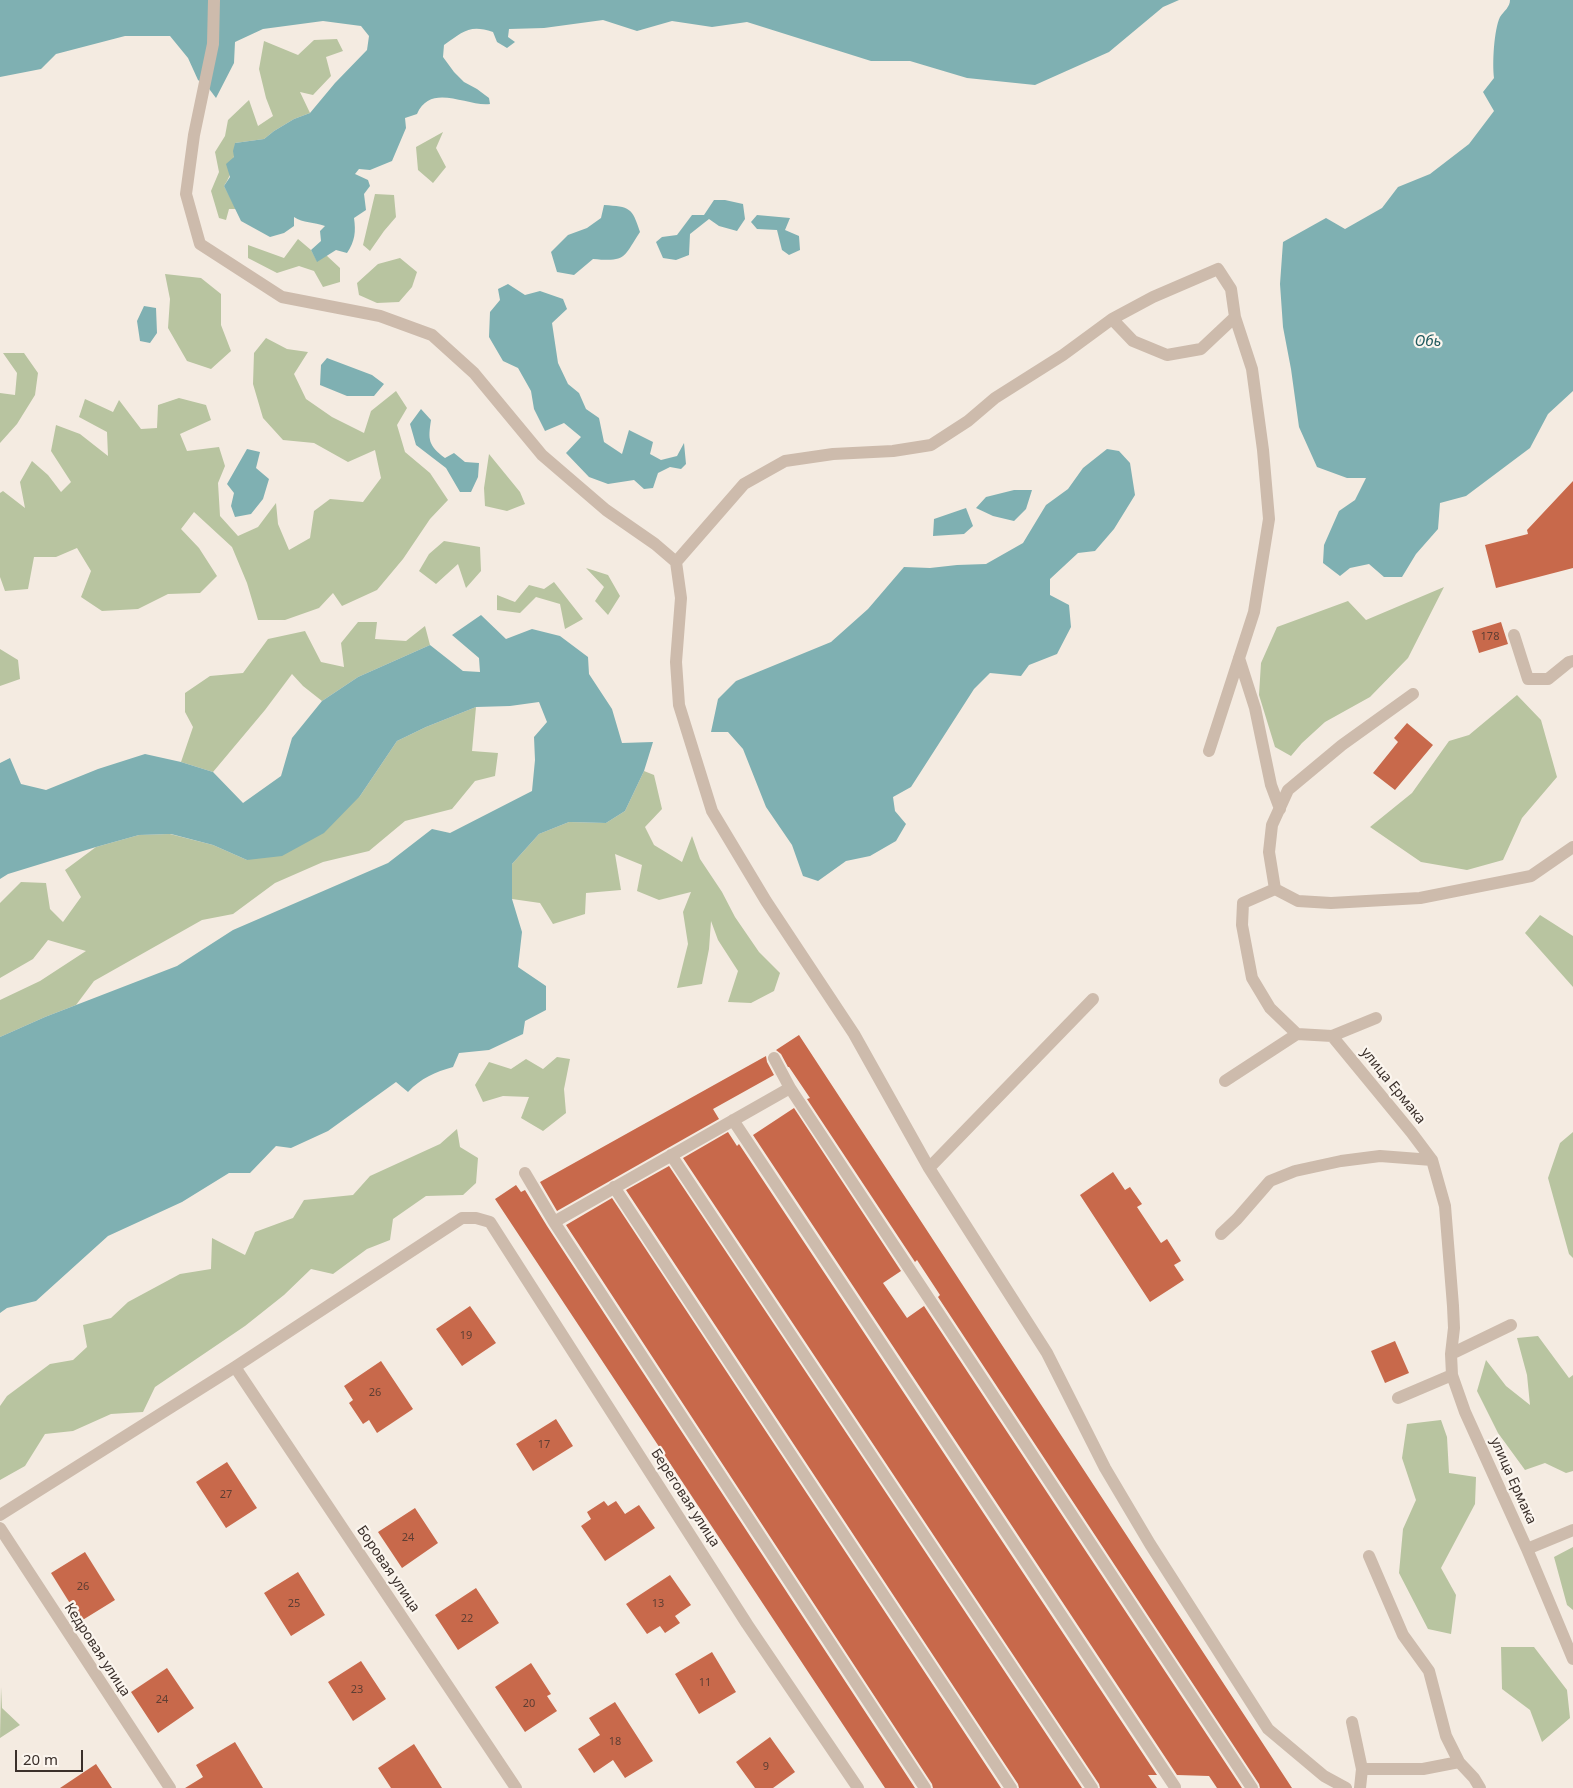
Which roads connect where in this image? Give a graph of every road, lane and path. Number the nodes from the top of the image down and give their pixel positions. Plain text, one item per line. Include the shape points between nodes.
1 (214, 0) edge
2 (1235, 317) junction
3 (1112, 320) junction
4 (676, 562) junction
5 (1514, 635) dead end
6 (1239, 658) junction
7 (1573, 661) edge
8 (1413, 694) dead end
9 (1209, 751) dead end
10 (1280, 809) junction
11 (1573, 847) edge
12 (1275, 889) junction
13 (1093, 999) dead end
14 (1376, 1018) dead end
15 (1297, 1034) junction
16 (1332, 1036) junction
17 (774, 1058) dead end
18 (1225, 1081) dead end
19 (790, 1088) junction
20 (733, 1120) junction
21 (671, 1155) junction
22 (1432, 1160) junction
23 (929, 1168) junction
24 (525, 1173) dead end
25 (614, 1187) junction
26 (554, 1222) junction
27 (1221, 1234) dead end
28 (1511, 1325) dead end
29 (1451, 1354) junction
30 (236, 1367) junction
31 (1452, 1375) junction
32 (1398, 1398) dead end
33 (0, 1515) edge
34 (0, 1528) edge
35 (1573, 1530) edge
36 (1527, 1549) junction
37 (1369, 1556) dead end
38 (1573, 1660) edge
39 (1352, 1722) dead end
40 (1459, 1762) junction
41 (1362, 1769) junction
42 (170, 1788) edge
43 (516, 1788) edge
44 (858, 1788) edge
45 (925, 1788) edge
46 (1011, 1788) edge
47 (1092, 1788) edge
48 (1175, 1788) edge
49 (1252, 1788) edge
50 (1346, 1788) edge
51 (1360, 1788) edge
52 (1480, 1788) edge

1 - 4 street via 212,44 186,194 200,244 282,297 380,316 432,335 474,373 542,455 606,510
2 - 3 street via 1201,349 1167,355 1134,341
2 - 3 street via 1231,289 1218,269 1153,297
2 - 6 street via 1252,369 1269,519 1254,612
3 - 4 street via 931,445 785,461 744,484
4 - 23 street via 681,598 676,662 679,705 712,811 766,901 854,1034
5 - 7 street via 1528,679 1548,679
6 - 9 street
6 - 10 street
8 - 10 street via 1342,745 1288,790
10 - 12 street via 1272,825 1269,852
11 - 12 street via 1531,876 1420,898 1332,903 1298,901
12 - 15 street via 1244,903 1242,925 1252,978 1270,1008
13 - 23 street
14 - 16 street
15 - 16 street
15 - 18 street
16 - 22 street, улица Ермака
17 - 19 street
19 - 20 street
19 - 49 street
20 - 21 street
20 - 48 street
21 - 25 street
21 - 47 street
22 - 27 street via 1380,1156 1295,1171 1270,1181
22 - 29 street, улица Ермака via 1444,1206 1453,1306
23 - 50 street via 1047,1353 1105,1468 1150,1544 1268,1729 1324,1776
24 - 26 street
25 - 26 street
25 - 46 street
26 - 45 street
28 - 29 street
29 - 31 street, улица Ермака
30 - 33 street
30 - 43 street, Боровая улица
30 - 44 street, Береговая улица via 462,1218 490,1222 747,1624
31 - 32 street
31 - 36 street, улица Ермака via 1465,1412
34 - 42 street, Кедровая улица
35 - 36 street
36 - 38 street, улица Ермака
37 - 40 street via 1403,1635 1428,1671 1446,1736
39 - 41 street
40 - 41 street via 1423,1769
40 - 52 street
41 - 51 street

